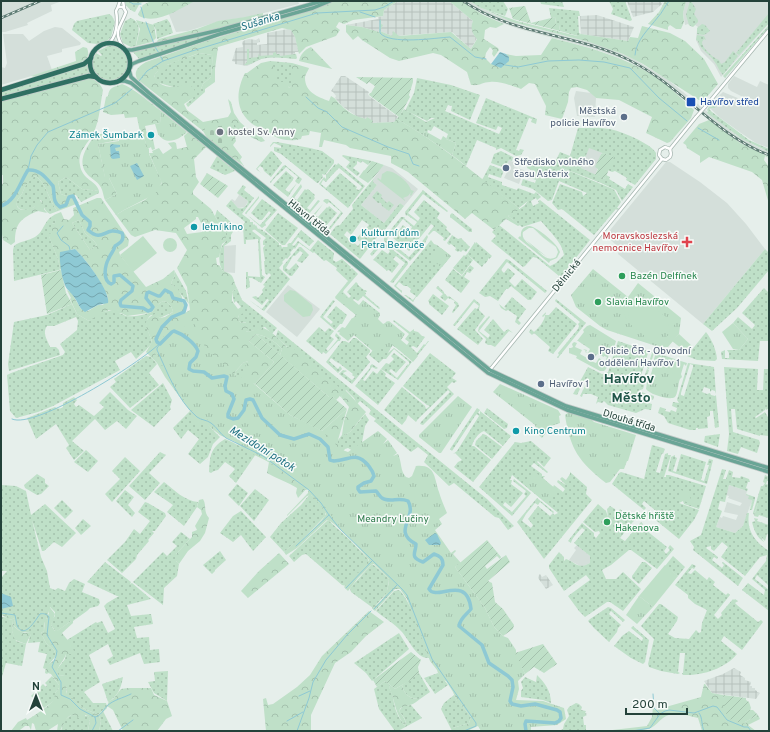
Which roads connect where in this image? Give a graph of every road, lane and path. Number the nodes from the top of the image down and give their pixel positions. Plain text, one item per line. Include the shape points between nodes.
1 (120, 1) edge
2 (124, 1) edge
3 (322, 1) edge
4 (330, 1) edge
5 (118, 7) junction
6 (124, 8) junction
7 (117, 15) junction
8 (124, 16) junction
9 (769, 30) edge
10 (107, 44) junction
11 (124, 49) junction
12 (91, 58) junction
13 (129, 69) junction
14 (96, 77) junction
15 (119, 81) junction
16 (1, 90) edge
17 (1, 98) edge
18 (670, 149) junction
19 (662, 159) junction
20 (489, 372) junction
21 (561, 403) junction
22 (563, 408) junction
23 (769, 468) edge
24 (769, 472) edge

1 - 5 street
2 - 6 street
3 - 11 main road via 220,30 132,50
4 - 13 main road via 139,61 132,64
5 - 6 street
5 - 7 street
6 - 8 street
7 - 8 street
7 - 10 street via 114,36
8 - 11 street via 117,34
9 - 18 street, bridge
10 - 11 highway
10 - 12 highway via 97,48
11 - 13 highway via 129,57
12 - 14 highway via 91,69
12 - 16 highway via 84,64
13 - 15 highway
13 - 20 main road via 130,77 149,93
14 - 15 highway via 106,83
14 - 17 highway via 89,76
15 - 20 main road, Hlavní třída via 131,83
18 - 19 street via 670,157
18 - 19 street via 665,147 660,150 659,155
19 - 20 street, Dělnická
20 - 21 main road, Dlouhá třída
20 - 22 main road, Dlouhá třída
21 - 22 main road
21 - 23 main road, Dlouhá třída
22 - 24 main road, Dlouhá třída

